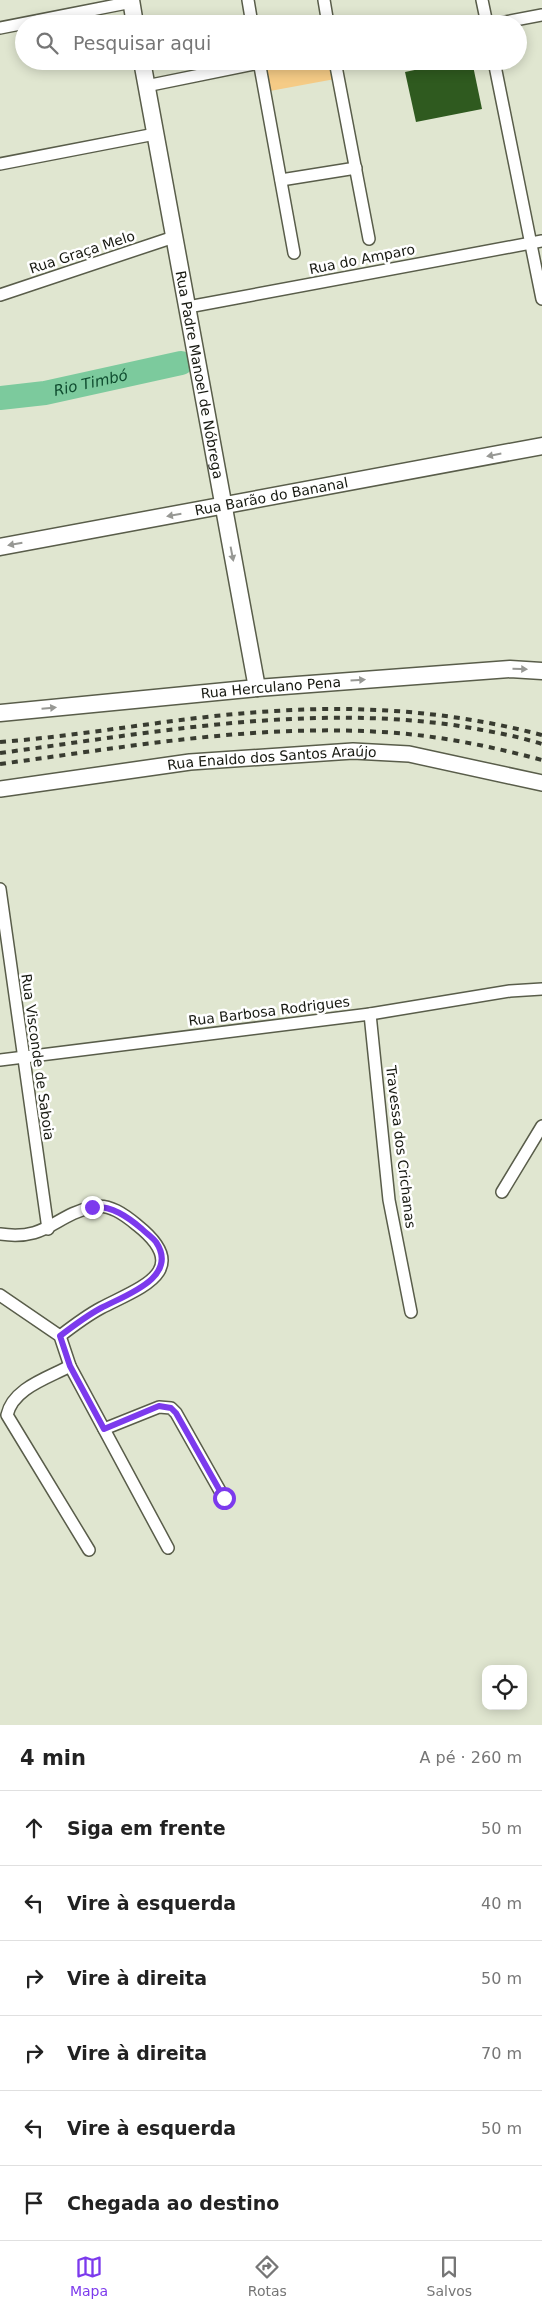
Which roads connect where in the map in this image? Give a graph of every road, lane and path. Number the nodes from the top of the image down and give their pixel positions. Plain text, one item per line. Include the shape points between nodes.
1 (248, 0) edge
2 (324, 0) edge
3 (482, 0) edge
4 (131, 1) edge
5 (63, 15) edge
6 (133, 15) edge
7 (250, 15) edge
8 (326, 15) edge
9 (485, 15) edge
10 (542, 15) edge
11 (527, 18) edge
12 (15, 25) edge
13 (0, 28) edge
14 (143, 70) edge
15 (221, 70) edge
16 (260, 70) edge
17 (337, 70) edge
18 (496, 70) edge
19 (146, 86) junction
20 (155, 134) junction
21 (0, 164) edge
22 (356, 168) junction
23 (281, 180) junction
24 (174, 237) junction
25 (369, 239) dead end
26 (536, 242) edge
27 (294, 253) dead end
28 (0, 295) edge
29 (542, 299) edge
30 (188, 307) junction
31 (542, 446) edge
32 (222, 506) junction
33 (0, 547) edge
34 (542, 671) edge
35 (257, 688) junction
36 (0, 713) edge
37 (542, 783) edge
38 (0, 789) edge
39 (0, 889) edge
40 (542, 989) edge
41 (370, 1014) junction
42 (23, 1056) junction
43 (0, 1060) edge
44 (542, 1126) edge
45 (502, 1192) dead end
46 (48, 1229) junction
47 (0, 1234) edge
48 (0, 1295) edge
49 (412, 1312) dead end
50 (60, 1336) junction
51 (70, 1366) junction
52 (104, 1429) junction
53 (224, 1498) dead end
54 (168, 1548) dead end
55 (89, 1550) dead end

1 - 7 street
2 - 8 street
3 - 9 street
4 - 5 street
4 - 6 main road
10 - 11 street
12 - 13 street
14 - 19 main road, Rua Padre Manoel de Nóbrega
15 - 19 street
16 - 23 street
17 - 22 street
18 - 26 street
19 - 20 main road, Rua Padre Manoel de Nóbrega
20 - 21 street
20 - 24 main road, Rua Padre Manoel de Nóbrega
22 - 23 street
22 - 25 street
23 - 27 street
24 - 28 street, Rua Graça Melo
24 - 30 main road, Rua Padre Manoel de Nóbrega
26 - 29 street
26 - 30 street, Rua do Amparo
30 - 32 main road, Rua Padre Manoel de Nóbrega
31 -> 32 main road, Rua Barão do Bananal
32 -> 33 main road, Rua Barão do Bananal
32 -> 35 main road, Rua Padre Manoel de Nóbrega
35 -> 34 main road, Rua Herculano Pena via 510,669
36 -> 35 main road, Rua Herculano Pena
37 - 38 street, Rua Enaldo dos Santos Araújo via 409,754 353,751 190,762
39 - 42 street, Rua Visconde de Saboia
40 - 41 street, Rua Barbosa Rodrigues via 510,991
41 - 42 street, Rua Barbosa Rodrigues
41 - 49 street, Travessa dos Crichanas via 389,1200
42 - 43 street, Rua Barbosa Rodrigues
42 - 46 street, Rua Visconde de Saboia
44 - 45 street
46 - 47 street via 18,1237
46 - 50 street via 73,1214 102,1206 137,1224 156,1242 162,1258 151,1282 81,1320
48 - 50 street
50 - 51 street
51 - 52 street
51 - 55 street via 16,1397 9,1405 7,1415
52 - 53 street via 159,1406 171,1408
52 - 54 street

